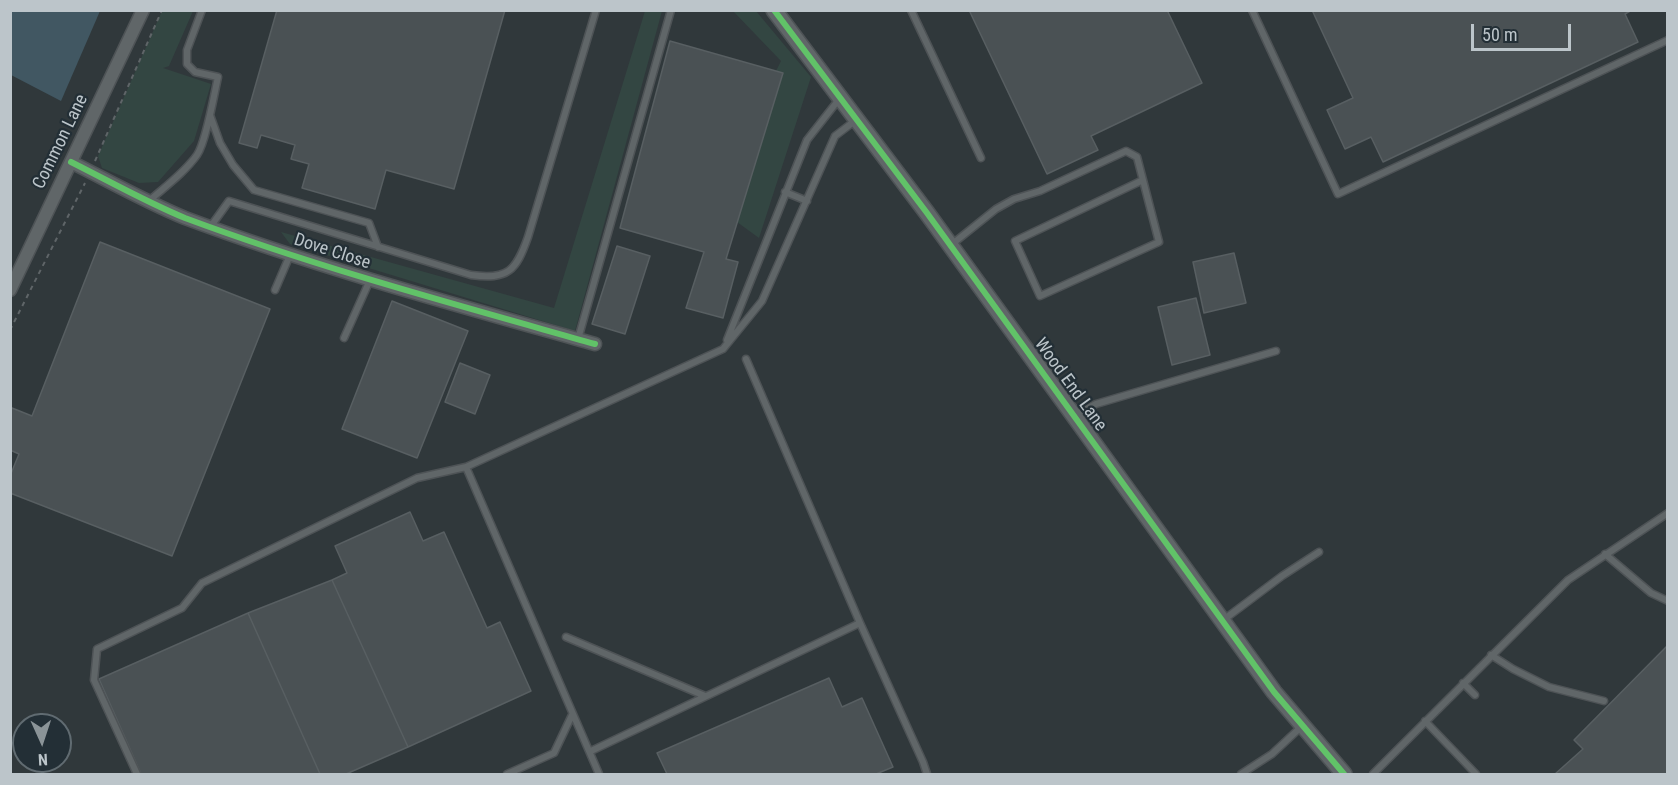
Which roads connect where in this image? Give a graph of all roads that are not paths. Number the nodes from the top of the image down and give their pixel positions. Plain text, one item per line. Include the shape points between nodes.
1 (143, 10) edge
2 (202, 10) edge
3 (596, 10) edge
4 (671, 10) edge
5 (774, 10) edge
6 (911, 10) edge
7 (1252, 10) edge
8 (1668, 40) edge
9 (837, 103) junction
10 (210, 114) junction
11 (856, 119) junction
12 (981, 158) dead end
13 (70, 162) junction
14 (1143, 180) junction
15 (785, 192) junction
16 (150, 200) junction
17 (807, 201) junction
18 (211, 226) junction
19 (378, 246) junction
20 (950, 246) junction
21 (290, 254) junction
22 (15, 269) edge
23 (370, 280) junction
24 (10, 290) edge
25 (275, 290) dead end
26 (344, 338) dead end
27 (578, 339) junction
28 (595, 344) dead end
29 (723, 349) junction
30 (1276, 351) dead end
31 (746, 359) dead end
32 (1073, 415) junction
33 (466, 467) junction
34 (1668, 513) edge
35 (1319, 552) dead end
36 (1605, 554) junction
37 (1668, 601) edge
38 (1222, 622) junction
39 (860, 623) junction
40 (566, 637) dead end
41 (1491, 655) junction
42 (1463, 683) junction
43 (1475, 695) dead end
44 (705, 696) junction
45 (1604, 701) dead end
46 (572, 715) junction
47 (1425, 721) junction
48 (1302, 726) junction
49 (591, 751) junction
50 (137, 774) edge
51 (507, 774) edge
52 (599, 774) edge
53 (927, 774) edge
54 (1241, 774) edge
55 (1344, 774) edge
56 (1373, 774) edge
57 (1476, 774) edge

1 - 13 street, Common Lane
2 - 10 lane via 187,50 187,64 195,72 218,77
3 - 19 lane via 528,237 512,269 492,278 471,275
4 - 27 lane
5 - 9 street, Wood End Lane
6 - 12 lane
7 - 8 lane via 1338,194
9 - 11 street, Wood End Lane
9 - 15 lane via 807,140
10 - 16 lane via 198,153
10 - 19 lane via 220,143 254,190 369,223
11 - 17 lane via 835,136
11 - 20 street, Wood End Lane
13 - 16 street, Dove Close
13 - 22 street, Common Lane
14 - 14 lane via 1015,241 1040,297 1159,242
14 - 20 lane via 1137,157 1126,150 1040,191 1014,199
15 - 17 lane
15 - 29 lane
16 - 18 street, Dove Close
17 - 29 lane via 762,300
18 - 19 lane via 229,201
18 - 21 street, Dove Close
20 - 32 street, Wood End Lane
21 - 23 street, Dove Close
21 - 25 lane
22 - 24 street, Common Lane
23 - 26 lane
23 - 27 street, Dove Close
27 - 28 street, Dove Close
29 - 33 lane
30 - 32 lane via 1096,404
31 - 39 lane
32 - 38 street, Wood End Lane
33 - 46 lane
33 - 50 lane via 417,478 202,583 182,608 97,649 94,680
34 - 36 lane
35 - 38 lane
36 - 37 lane
36 - 41 lane via 1568,580
38 - 48 street, Wood End Lane
39 - 44 lane
39 - 53 lane
40 - 44 lane
41 - 42 lane
41 - 45 lane via 1549,687
42 - 43 lane
42 - 47 lane
44 - 49 lane
46 - 49 lane
46 - 51 lane via 554,753
47 - 56 lane
47 - 57 lane
48 - 54 lane via 1272,754
48 - 55 street, Wood End Lane
49 - 52 lane

